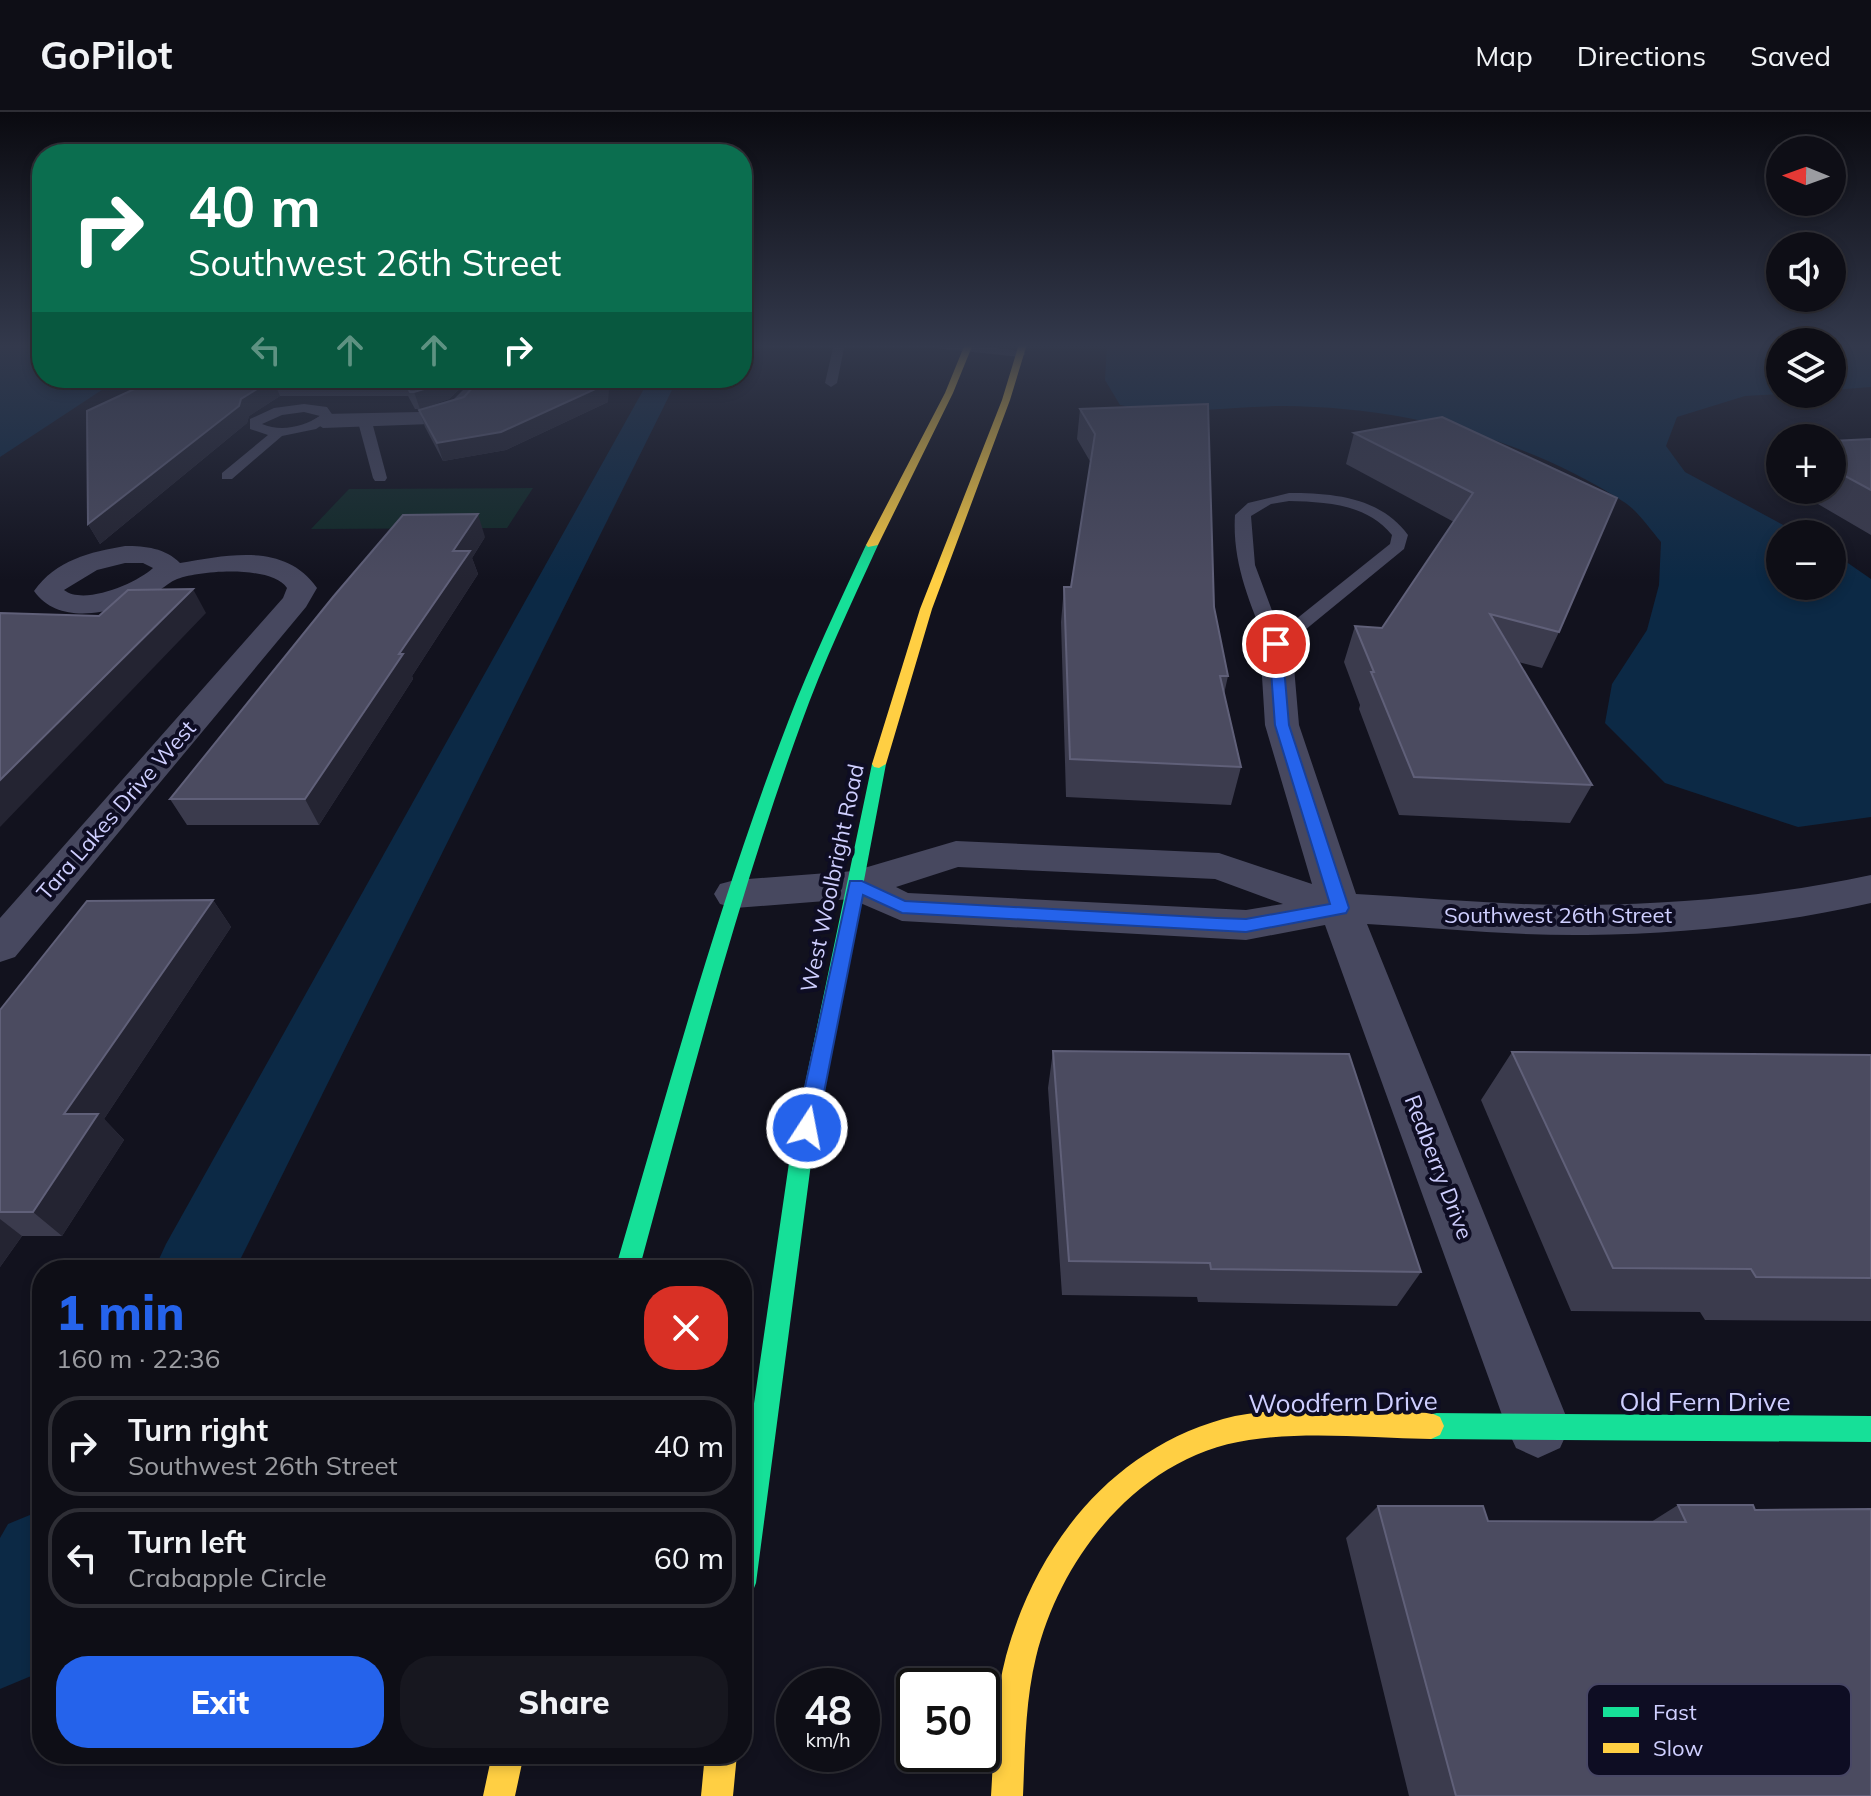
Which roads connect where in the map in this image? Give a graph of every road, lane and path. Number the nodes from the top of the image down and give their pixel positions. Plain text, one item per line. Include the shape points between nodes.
1 (365, 422) edge
2 (255, 423) edge
3 (319, 423) edge
4 (934, 423) edge
5 (995, 423) edge
6 (279, 432) junction
7 (227, 476) dead end
8 (380, 478) dead end
9 (166, 573) dead end
10 (1276, 644) junction
11 (856, 885) junction
12 (1871, 889) edge
13 (735, 894) junction
14 (18, 904) edge
15 (1340, 908) junction
16 (0, 946) edge
17 (630, 1260) edge
18 (1538, 1426) junction
19 (1871, 1429) edge
20 (752, 1511) edge
21 (506, 1764) edge
22 (720, 1764) edge
23 (499, 1796) edge
24 (717, 1796) edge
25 (1007, 1796) edge

1 - 8 lane
2 - 6 lane via 259,429
3 - 6 lane
4 - 13 main road via 846,598
5 - 11 main road, West Woolbright Road via 904,677 878,768
6 - 7 lane
9 - 14 street, Tara Lakes Drive West via 266,565 287,569 302,588 233,674
10 - 10 lane via 1250,582 1243,515 1268,500 1312,497 1361,506 1394,525 1400,535 1398,546
10 - 15 street, Redberry Drive via 1282,725
11 - 13 street, Southwest 26th Street
11 - 15 street, Southwest 26th Street via 902,907 1246,925
11 - 15 street, Southwest 26th Street via 956,854 1219,866
11 - 20 main road, West Woolbright Road via 801,1156
12 - 15 street, Southwest 26th Street via 1803,904 1661,918 1489,918
13 - 17 main road
14 - 16 street, Tara Lakes Drive West
15 - 18 street, Redberry Drive
18 - 19 main road, Old Fern Drive
18 - 25 main road, Woodfern Drive via 1286,1425 1221,1432 1166,1454 1113,1492 1069,1542 1035,1611 1013,1696
21 - 23 main road
22 - 24 main road

